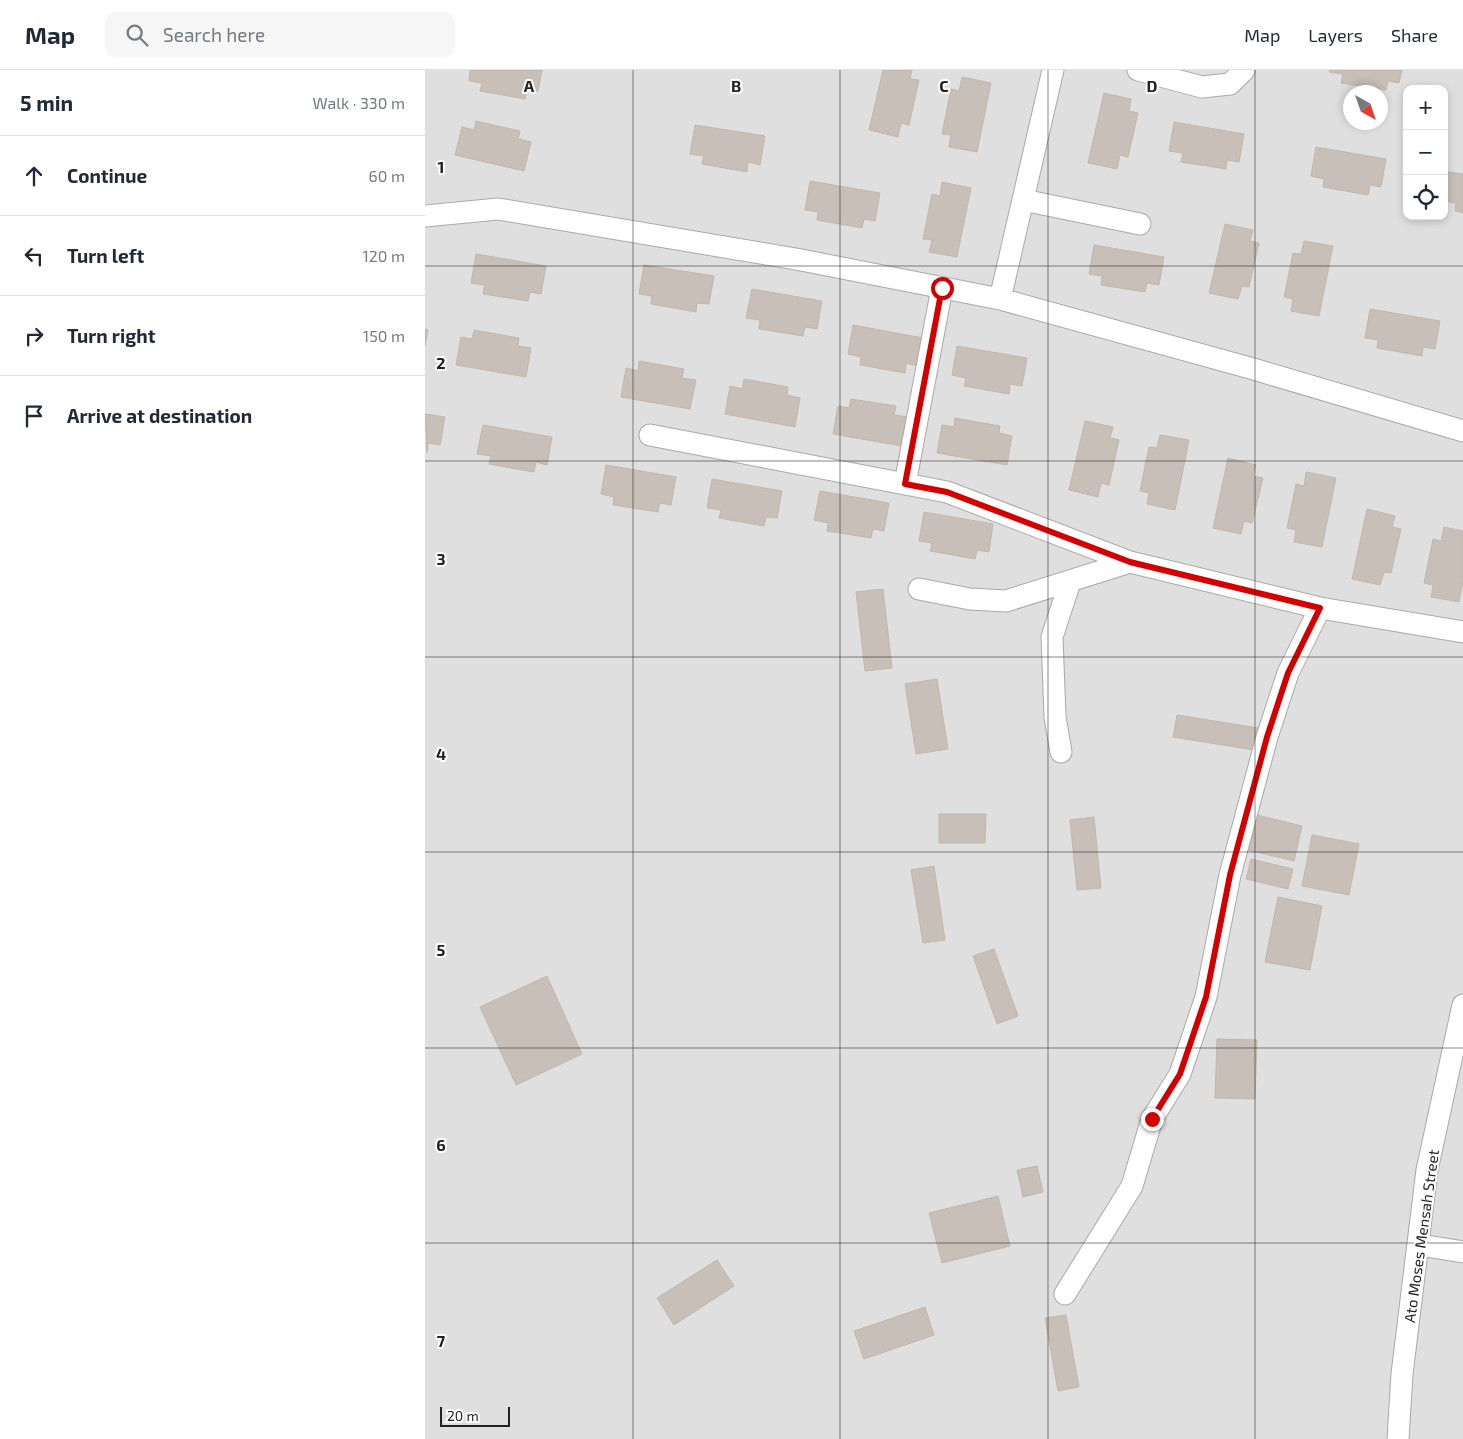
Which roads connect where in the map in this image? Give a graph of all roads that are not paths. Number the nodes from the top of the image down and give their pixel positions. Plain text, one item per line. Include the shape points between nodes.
1 (1053, 70) edge
2 (1138, 70) edge
3 (1244, 70) edge
4 (1023, 200) junction
5 (425, 216) edge
6 (1140, 224) dead end
7 (942, 288) junction
8 (1000, 300) junction
9 (1463, 431) edge
10 (650, 435) dead end
11 (905, 484) junction
12 (1130, 562) junction
13 (1070, 582) junction
14 (919, 589) dead end
15 (1320, 608) junction
16 (1463, 632) edge
17 (1061, 752) dead end
18 (1463, 1005) edge
19 (1420, 1245) junction
20 (1463, 1252) edge
21 (1065, 1294) dead end
22 (1398, 1439) edge

1 - 4 street
2 - 3 street via 1202,87 1230,84
4 - 6 street
4 - 8 street
5 - 7 street via 498,210 797,259
7 - 8 street
7 - 11 street
8 - 9 street via 1251,368
10 - 11 street
11 - 12 street via 947,492
12 - 13 street
12 - 15 street
13 - 14 street via 1006,601 970,599
13 - 17 street via 1051,636 1055,717
15 - 16 street
15 - 21 street via 1288,673 1267,737 1230,875 1206,997 1180,1074 1152,1119 1132,1186
18 - 19 street, Ato Moses Mensah Street via 1427,1170
19 - 20 street
19 - 22 street, Ato Moses Mensah Street

